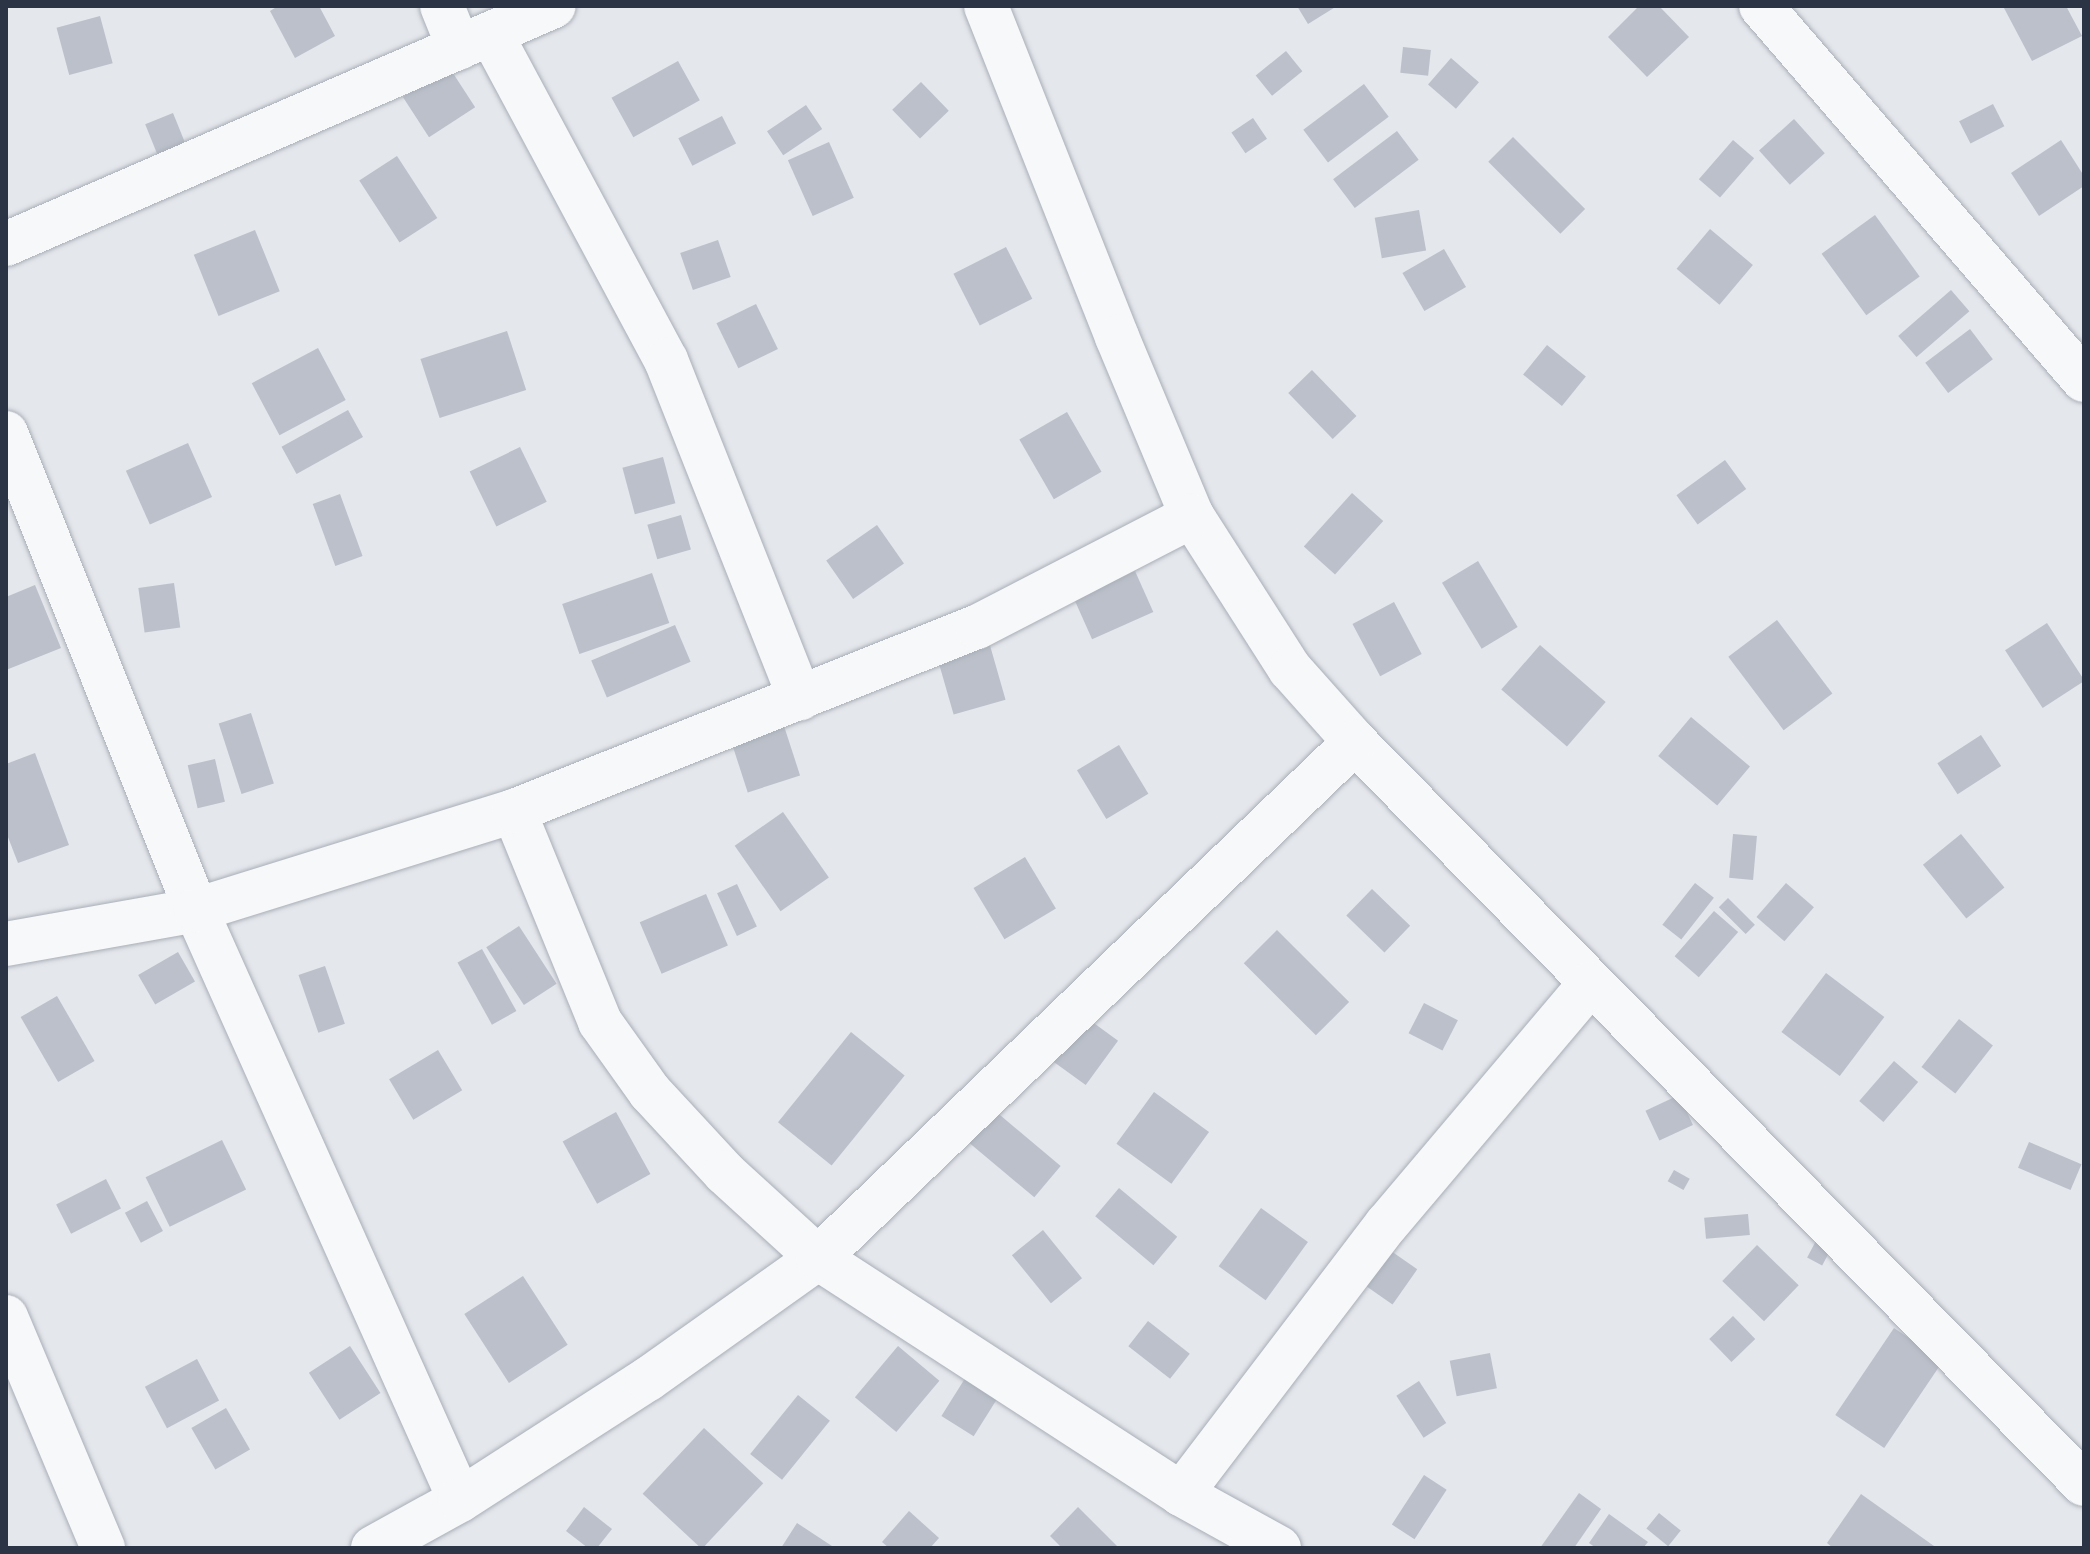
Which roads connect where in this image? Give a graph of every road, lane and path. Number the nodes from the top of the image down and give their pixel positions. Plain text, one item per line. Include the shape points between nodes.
1 (442, 6) edge
2 (554, 6) edge
3 (986, 6) edge
4 (1761, 6) edge
5 (475, 41) junction
6 (6, 244) edge
7 (2084, 380) edge
8 (6, 433) edge
9 (1192, 516) junction
10 (800, 698) junction
11 (1355, 742) junction
12 (514, 811) junction
13 (196, 910) junction
14 (6, 944) edge
15 (1590, 984) junction
16 (818, 1258) junction
17 (6, 1317) edge
18 (2084, 1484) edge
19 (1181, 1494) junction
20 (460, 1500) junction
21 (103, 1548) edge
22 (373, 1548) edge
23 (1279, 1548) edge

1 - 5 street
2 - 5 street
3 - 9 street
4 - 7 street
5 - 6 street
5 - 10 street via 666,360
8 - 13 street
9 - 10 street via 977,627
9 - 11 street via 1290,669
10 - 12 street
11 - 15 street
11 - 16 street
12 - 13 street
12 - 16 street via 600,1022 650,1092 725,1173
13 - 14 street
13 - 20 street
15 - 18 street
15 - 19 street via 1387,1224
16 - 19 street
16 - 20 street via 648,1379
17 - 21 street
19 - 23 street
20 - 22 street

